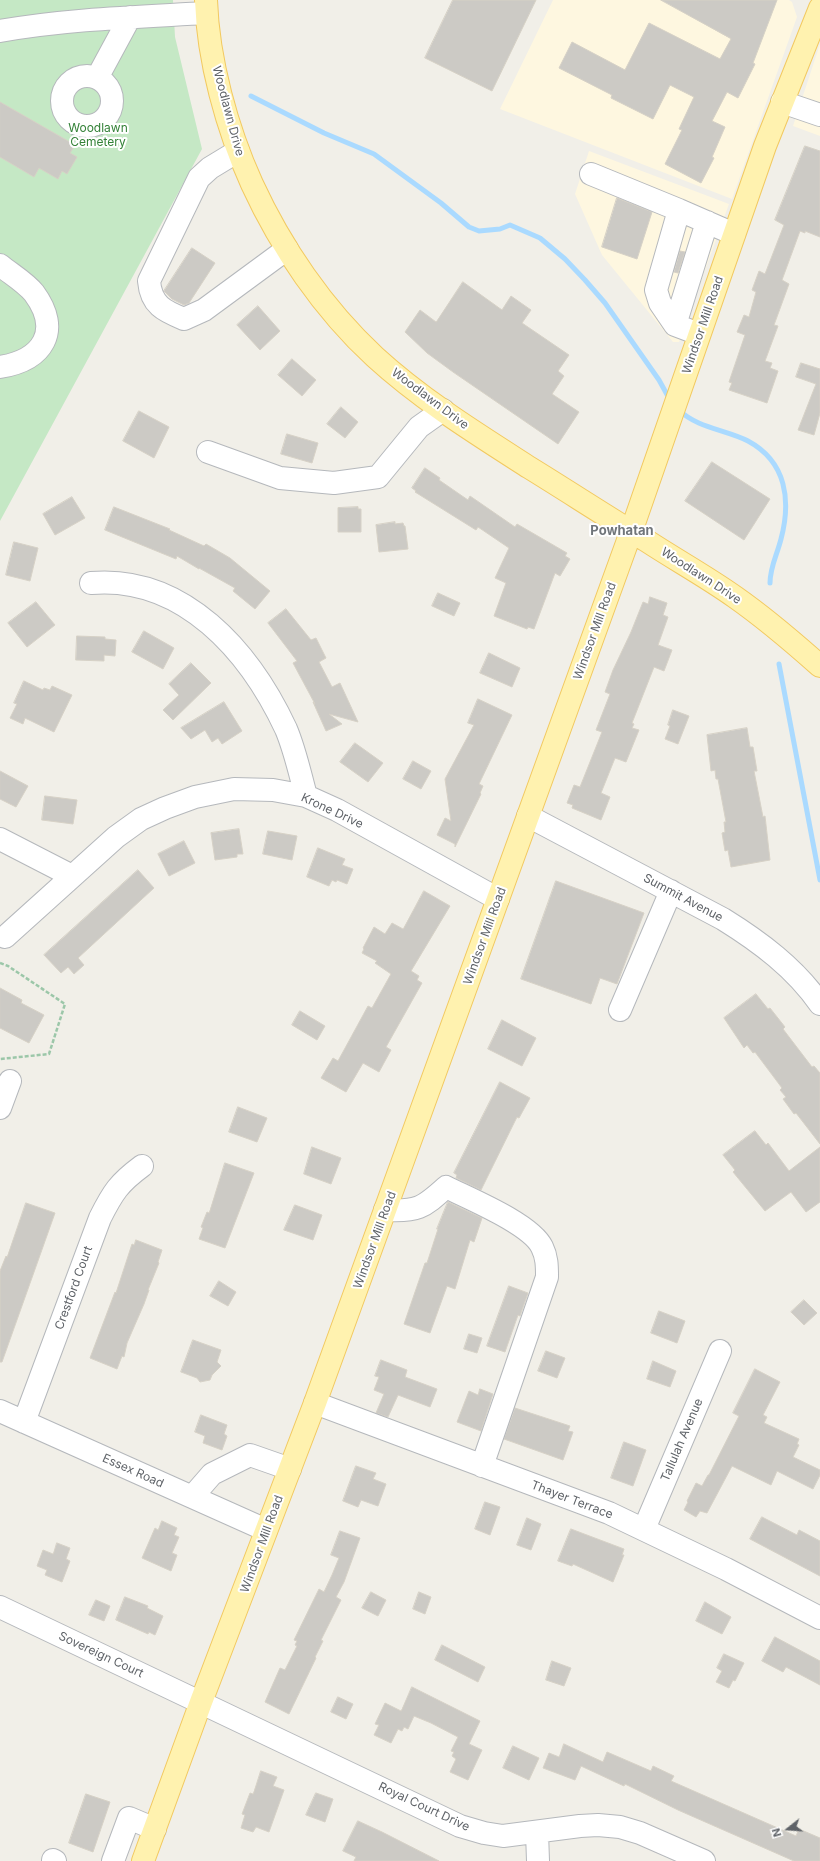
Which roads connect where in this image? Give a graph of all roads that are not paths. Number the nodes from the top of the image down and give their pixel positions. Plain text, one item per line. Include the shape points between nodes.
1 (206, 7) edge
2 (820, 8) edge
3 (130, 17) junction
4 (0, 31) edge
5 (96, 78) dead end
6 (782, 102) junction
7 (820, 114) edge
8 (238, 151) junction
9 (591, 174) dead end
10 (679, 210) junction
11 (707, 222) junction
12 (734, 234) junction
13 (287, 249) junction
14 (0, 265) edge
15 (675, 325) junction
16 (699, 334) junction
17 (0, 367) edge
18 (442, 410) junction
19 (208, 452) dead end
20 (631, 532) junction
21 (90, 583) dead end
22 (820, 666) edge
23 (306, 796) junction
24 (528, 816) junction
25 (0, 839) edge
26 (72, 876) junction
27 (671, 891) junction
28 (498, 899) junction
29 (4, 937) dead end
30 (820, 1004) edge
31 (620, 1010) dead end
32 (10, 1081) dead end
33 (0, 1108) edge
34 (142, 1166) dead end
35 (385, 1210) junction
36 (720, 1351) dead end
37 (315, 1403) junction
38 (0, 1411) edge
39 (24, 1422) junction
40 (482, 1466) junction
41 (290, 1469) junction
42 (192, 1497) junction
43 (644, 1529) junction
44 (266, 1530) junction
45 (0, 1607) edge
46 (820, 1618) edge
47 (201, 1702) junction
48 (155, 1829) junction
49 (537, 1832) junction
50 (113, 1861) edge
51 (143, 1861) edge
52 (538, 1861) edge
53 (704, 1861) edge

1 - 3 street
1 - 8 main road, Woodlawn Drive via 216,76
2 - 6 main road, Windsor Mill Road
3 - 4 street
3 - 5 street
6 - 7 street
6 - 12 main road, Windsor Mill Road
8 - 13 main road, Woodlawn Drive via 260,201
8 - 13 street via 199,178 149,281 150,293 160,308 184,319 204,310
9 - 10 street
10 - 11 street
10 - 15 street via 656,290 660,303
11 - 12 street
11 - 15 street
12 - 16 main road, Windsor Mill Road
13 - 18 main road, Woodlawn Drive via 345,327 376,358
14 - 17 street via 32,291 42,305 47,332 44,344 26,360
15 - 16 street
16 - 20 main road, Windsor Mill Road
18 - 19 street via 419,427 378,477 334,483 280,478
18 - 20 main road, Woodlawn Drive
20 - 22 main road, Woodlawn Drive via 736,597
20 - 24 main road, Windsor Mill Road
21 - 23 street via 110,581 130,584 161,594 185,605 232,645 253,672 286,730 298,762
23 - 26 street, Krone Drive via 273,790 234,789 195,797 141,819 116,837
23 - 28 street, Krone Drive via 337,810
24 - 27 street, Summit Avenue
24 - 28 main road, Windsor Mill Road
25 - 26 street
26 - 29 street, Krone Drive
27 - 30 street, Summit Avenue via 752,937 784,962
27 - 31 street
28 - 35 main road, Windsor Mill Road
32 - 33 street
34 - 39 street, Crestford Court via 124,1180 110,1197 100,1218
35 - 37 main road, Windsor Mill Road
35 - 40 street via 406,1212 416,1209 430,1202 446,1187 526,1229 542,1245 546,1257 547,1277
36 - 43 street, Tallulah Avenue
37 - 40 street, Thayer Terrace
37 - 41 main road, Windsor Mill Road
38 - 39 street, Essex Road
39 - 42 street, Essex Road
40 - 43 street, Thayer Terrace via 609,1513
41 - 42 street via 250,1455 212,1474
41 - 44 main road, Windsor Mill Road
42 - 44 street, Essex Road
43 - 46 street, Thayer Terrace
44 - 47 main road, Windsor Mill Road
45 - 47 street, Sovereign Court
47 - 48 main road, Windsor Mill Road
47 - 49 street, Royal Court Drive via 460,1826 484,1834 503,1836
48 - 50 street via 129,1818
48 - 51 main road, Windsor Mill Road
49 - 52 street
49 - 53 street, Royal Court Drive via 580,1826 620,1827

